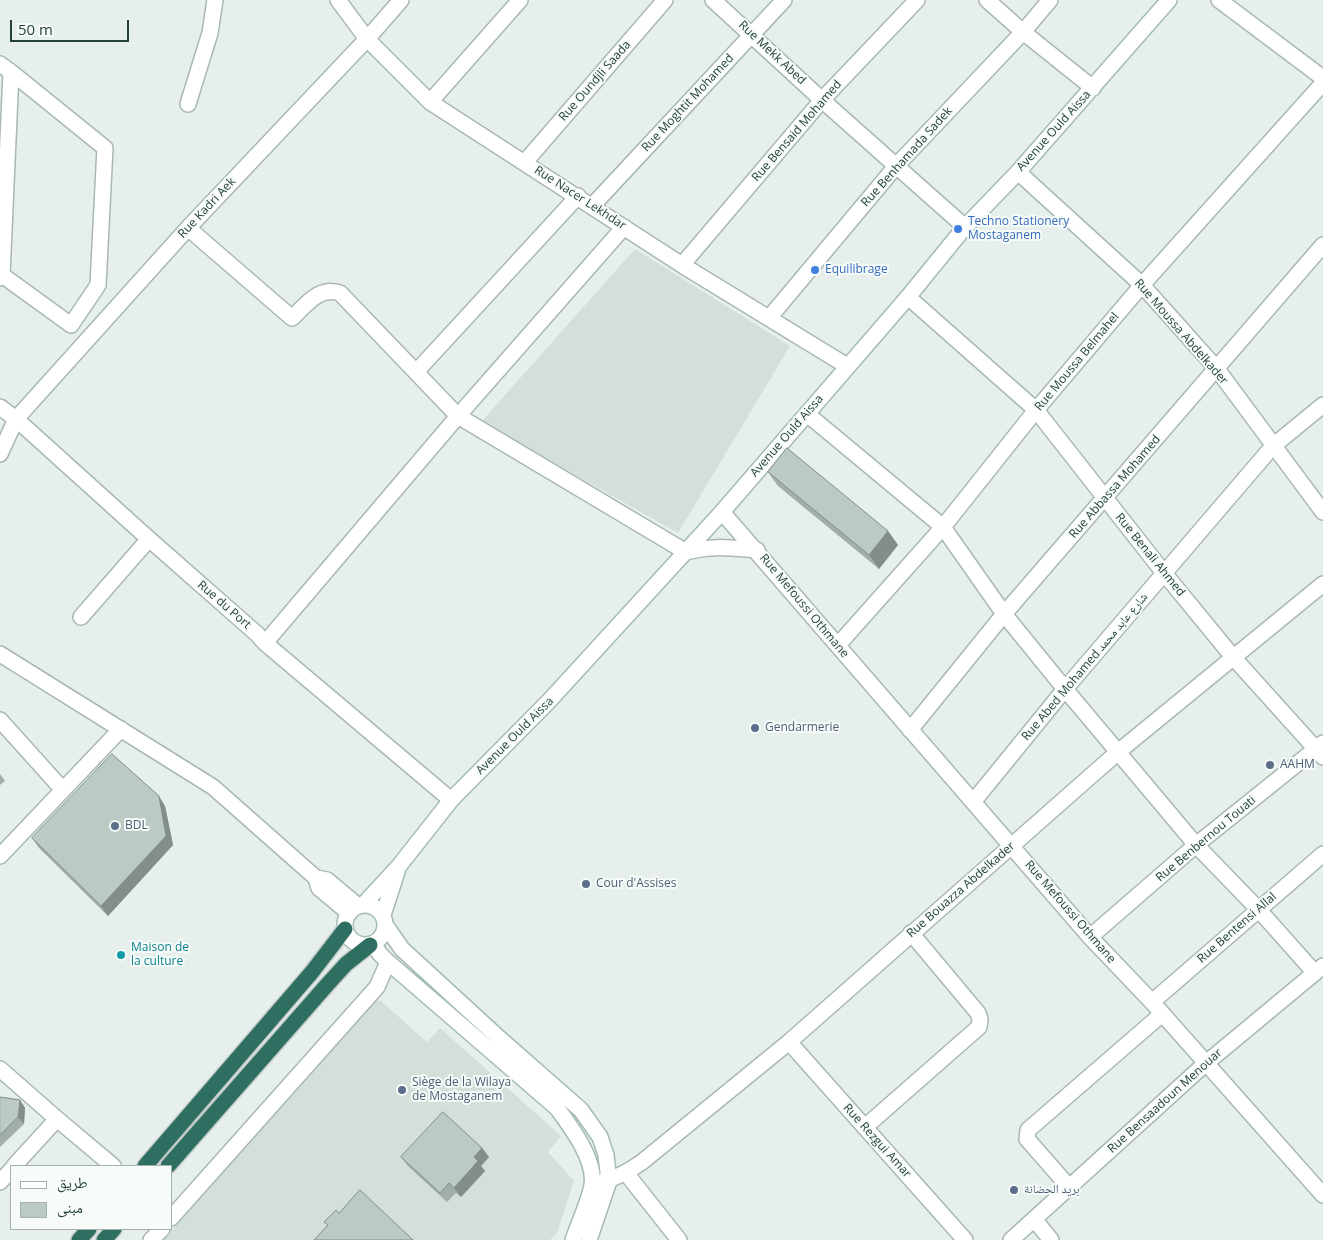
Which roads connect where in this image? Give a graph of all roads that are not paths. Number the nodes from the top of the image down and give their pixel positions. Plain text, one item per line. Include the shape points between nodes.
1 (215, 0) edge
2 (338, 0) edge
3 (401, 0) edge
4 (520, 0) edge
5 (665, 0) edge
6 (713, 0) edge
7 (784, 0) edge
8 (917, 0) edge
9 (987, 0) edge
10 (1050, 0) edge
11 (1169, 0) edge
12 (1219, 0) edge
13 (1023, 32) junction
14 (752, 34) junction
15 (367, 39) junction
16 (5, 68) edge
17 (1320, 69) edge
18 (1323, 83) edge
19 (1093, 88) junction
20 (822, 100) junction
21 (430, 102) junction
22 (188, 104) dead end
23 (525, 162) junction
24 (897, 165) junction
25 (1018, 172) junction
26 (578, 196) junction
27 (593, 206) junction
28 (624, 227) junction
29 (965, 227) junction
30 (188, 228) junction
31 (1323, 245) edge
32 (682, 265) junction
33 (1, 276) edge
34 (1142, 286) junction
35 (908, 297) junction
36 (769, 318) junction
37 (847, 366) junction
38 (1217, 369) junction
39 (416, 372) junction
40 (1323, 405) edge
41 (0, 407) edge
42 (1036, 410) junction
43 (808, 414) junction
44 (458, 416) junction
45 (16, 419) junction
46 (1274, 446) junction
47 (0, 454) edge
48 (1105, 498) junction
49 (722, 512) junction
50 (1323, 512) edge
51 (942, 527) junction
52 (149, 540) junction
53 (757, 550) junction
54 (686, 552) junction
55 (1164, 573) junction
56 (1323, 584) edge
57 (1004, 614) junction
58 (81, 617) dead end
59 (265, 643) junction
60 (838, 645) junction
61 (0, 654) edge
62 (1233, 657) junction
63 (1065, 689) junction
64 (0, 720) edge
65 (120, 729) junction
66 (910, 730) junction
67 (1321, 750) edge
68 (1118, 752) junction
69 (63, 790) junction
70 (451, 800) junction
71 (973, 802) junction
72 (1012, 845) junction
73 (1196, 845) junction
74 (1323, 854) edge
75 (0, 856) edge
76 (398, 866) junction
77 (357, 908) junction
78 (1258, 909) junction
79 (384, 920) junction
80 (345, 929) junction
81 (911, 933) junction
82 (1090, 937) junction
83 (372, 944) junction
84 (388, 962) junction
85 (1319, 970) edge
86 (1152, 1002) junction
87 (1162, 1014) junction
88 (789, 1042) junction
89 (1205, 1064) junction
90 (0, 1069) edge
91 (57, 1119) junction
92 (865, 1127) junction
93 (15, 1165) edge
94 (112, 1165) edge
95 (146, 1165) edge
96 (169, 1165) edge
97 (10, 1171) edge
98 (626, 1173) junction
99 (609, 1181) junction
100 (0, 1182) edge
101 (592, 1185) junction
102 (1069, 1187) junction
103 (1323, 1195) edge
104 (172, 1217) edge
105 (1034, 1219) junction
106 (88, 1230) edge
107 (113, 1230) edge
108 (161, 1230) edge
109 (79, 1240) edge
110 (104, 1240) edge
111 (152, 1240) edge
112 (572, 1240) edge
113 (588, 1240) edge
114 (679, 1240) edge
115 (965, 1240) edge
116 (1011, 1240) edge
117 (1051, 1240) edge

1 - 22 street via 210,34
2 - 15 street, Rue Nacer Lekhdar
3 - 15 street, Rue Kadri Aek
4 - 21 street
5 - 23 street, Rue Oundjli Saada
6 - 14 street, Rue Mekk Abed
7 - 14 street, Rue Moghtit Mohamed
8 - 20 street, Rue Bensaid Mohamed
9 - 13 street
10 - 13 street, Rue Benhamada Sadek
11 - 19 street, Avenue Ould Aissa
12 - 17 street
13 - 19 street
13 - 24 street, Rue Benhamada Sadek
14 - 20 street, Rue Mekk Abed
14 - 27 street, Rue Moghtit Mohamed
15 - 21 street, Rue Nacer Lekhdar
15 - 30 street, Rue Kadri Aek
16 - 33 street
16 - 33 street via 105,148 98,285 71,325
18 - 34 street, Rue Moussa Belmahel
19 - 25 street, Avenue Ould Aissa
20 - 24 street, Rue Mekk Abed
20 - 32 street, Rue Bensaid Mohamed
21 - 23 street, Rue Nacer Lekhdar
23 - 26 street, Rue Nacer Lekhdar
24 - 29 street, Rue Mekk Abed
24 - 36 street, Rue Benhamada Sadek
25 - 29 street, Avenue Ould Aissa
25 - 34 street, Rue Moussa Abdelkader
26 - 27 street, Rue Nacer Lekhdar
26 - 39 street
27 - 28 street, Rue Nacer Lekhdar
28 - 32 street, Rue Nacer Lekhdar
28 - 44 street
29 - 35 street, Avenue Ould Aissa
30 - 39 street via 292,318 320,292 332,290 340,293
30 - 45 street, Rue Kadri Aek
31 - 38 street, Rue Abbassa Mohamed
32 - 36 street, Rue Nacer Lekhdar
34 - 38 street, Rue Moussa Abdelkader
34 - 42 street, Rue Moussa Belmahel
35 - 37 street, Avenue Ould Aissa
35 - 42 street, Rue Benali Ahmed
36 - 37 street, Rue Nacer Lekhdar
37 - 43 street, Avenue Ould Aissa
38 - 46 street, Rue Moussa Abdelkader
38 - 48 street, Rue Abbassa Mohamed
39 - 44 street
40 - 46 street, Rue Abed Mohamed شارع عابد محمد
41 - 45 street, Rue du Port
42 - 48 street, Rue Benali Ahmed
42 - 51 street, Rue Moussa Belmahel
43 - 49 street, Avenue Ould Aissa
43 - 51 street
44 - 54 street
44 - 59 street
45 - 47 street, Rue Kadri Aek
45 - 52 street, Rue du Port
46 - 50 street, Rue Moussa Abdelkader
46 - 55 street, Rue Abed Mohamed شارع عابد محمد
48 - 55 street, Rue Benali Ahmed
48 - 57 street, Rue Abbassa Mohamed
49 - 53 street, Rue Mefoussi Othmane
49 - 54 street, Avenue Ould Aissa
51 - 57 street
51 - 60 street, Rue Moussa Belmahel
52 - 58 street
52 - 59 street, Rue du Port
53 - 54 street via 714,547
53 - 60 street, Rue Mefoussi Othmane
54 - 70 street, Avenue Ould Aissa via 549,701
55 - 62 street, Rue Benali Ahmed
55 - 63 street, Rue Abed Mohamed شارع عابد محمد
56 - 62 street, Rue Bouazza Abdelkader
57 - 63 street
57 - 66 street, Rue Abbassa Mohamed
59 - 70 street, Rue du Port
60 - 66 street, Rue Mefoussi Othmane
61 - 65 street
62 - 67 street, Rue Benali Ahmed
62 - 68 street, Rue Bouazza Abdelkader
63 - 68 street
63 - 71 street, Rue Abed Mohamed شارع عابد محمد
64 - 69 street
65 - 69 street
65 - 77 street via 212,787 316,878 327,880
66 - 71 street, Rue Mefoussi Othmane
67 - 73 street, Rue Benbernou Touati
68 - 72 street, Rue Bouazza Abdelkader
68 - 73 street
69 - 75 street
70 - 76 street, Avenue Ould Aissa
71 - 72 street, Rue Mefoussi Othmane
72 - 81 street, Rue Bouazza Abdelkader
72 - 82 street, Rue Mefoussi Othmane
73 - 78 street
73 - 82 street, Rue Benbernou Touati
74 - 78 street, Rue Bentensi Allal
76 - 77 street, Avenue Ould Aissa
76 - 79 street
77 - 79 street via 374,907
77 - 80 street via 346,918
78 - 85 street
78 - 86 street, Rue Bentensi Allal
79 - 83 street via 384,934
79 - 99 street via 402,949 581,1110 600,1137
80 - 83 street via 350,939 359,945
80 - 95 highway via 312,972
81 - 88 street, Rue Bouazza Abdelkader
81 - 92 street via 978,1013 979,1027
82 - 86 street, Rue Mefoussi Othmane
83 - 84 street
83 - 96 highway via 346,964
84 - 101 street via 557,1108 574,1130 592,1169
84 - 104 street via 377,987
85 - 89 street, Rue Bensaadoun Menouar
86 - 87 street, Rue Mefoussi Othmane
87 - 89 street, Rue Mefoussi Othmane
87 - 102 street via 1028,1130 1026,1139
88 - 92 street, Rue Rezgui Amar
88 - 98 street, Rue Bouazza Abdelkader
89 - 102 street, Rue Bensaadoun Menouar
89 - 103 street, Rue Mefoussi Othmane
90 - 91 street
91 - 93 street
91 - 94 street
92 - 115 street, Rue Rezgui Amar
97 - 100 street
98 - 99 street, Rue Bouazza Abdelkader
98 - 114 street
99 - 101 street, Rue Bouazza Abdelkader
99 - 113 street
101 - 112 street
102 - 105 street, Rue Bensaadoun Menouar
105 - 116 street, Rue Bensaadoun Menouar
105 - 117 street
106 - 109 highway
107 - 110 highway
108 - 111 street

